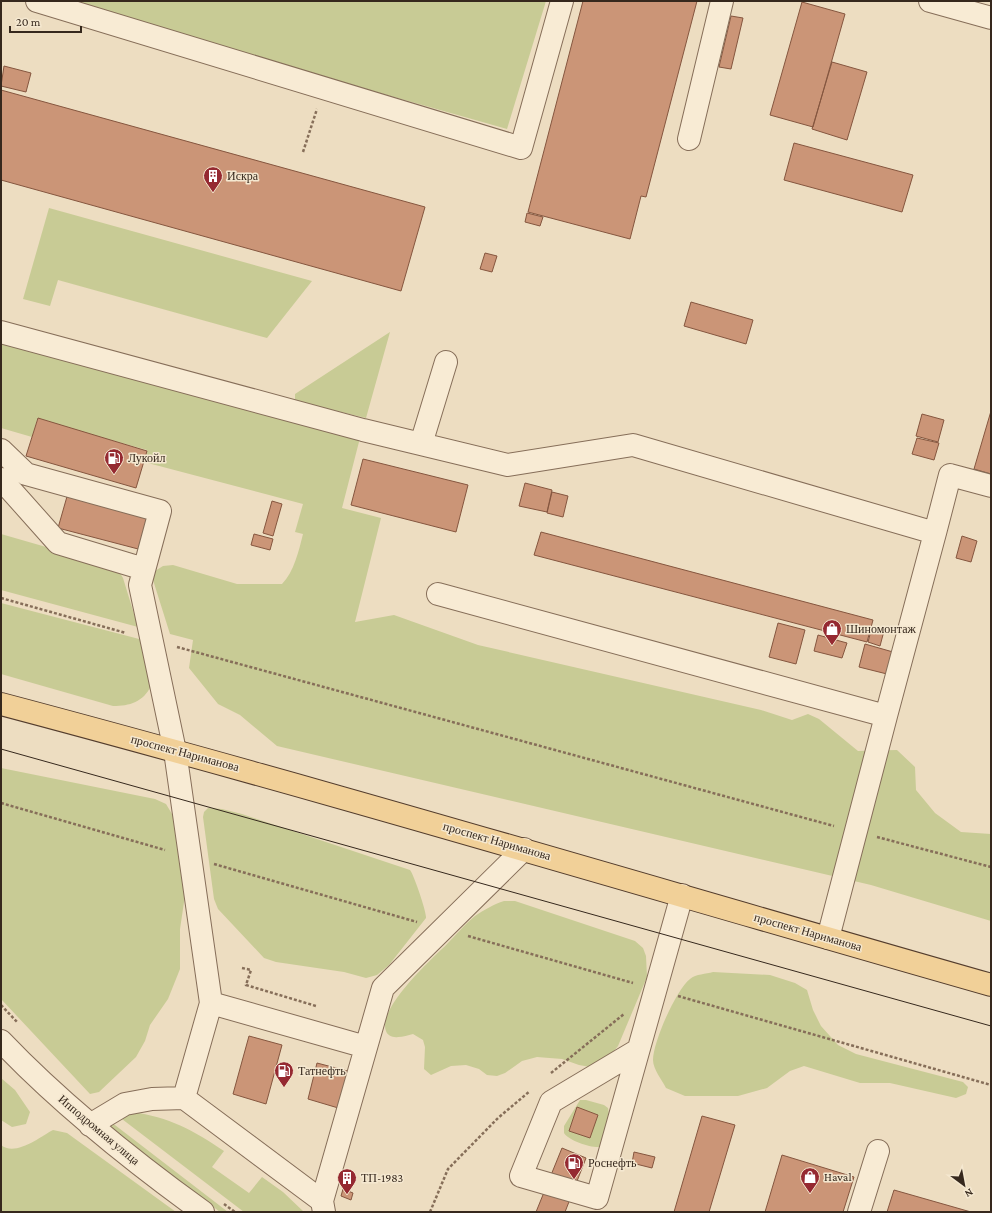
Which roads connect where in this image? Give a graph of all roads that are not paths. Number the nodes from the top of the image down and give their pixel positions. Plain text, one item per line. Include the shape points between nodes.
1 (37, 1) edge
2 (562, 1) edge
3 (722, 1) edge
4 (930, 1) edge
5 (991, 18) edge
6 (689, 139) dead end
7 (1, 332) edge
8 (446, 362) dead end
9 (421, 444) junction
10 (1, 450) edge
11 (1, 479) edge
12 (991, 486) edge
13 (935, 533) junction
14 (144, 569) junction
15 (438, 594) dead end
16 (1, 704) edge
17 (886, 716) junction
18 (175, 751) junction
19 (524, 849) junction
20 (682, 895) junction
21 (828, 938) junction
22 (991, 985) edge
23 (211, 1003) junction
24 (1, 1041) edge
25 (366, 1047) junction
26 (638, 1050) junction
27 (1, 1054) edge
28 (24, 1065) junction
29 (184, 1098) junction
30 (90, 1125) junction
31 (878, 1151) dead end
32 (323, 1207) edge
33 (202, 1212) edge
34 (859, 1212) edge

1 - 2 street via 522,148
3 - 6 street
4 - 5 street
7 - 9 street
8 - 9 street
9 - 13 street via 508,465 633,445
10 - 14 street via 26,474 160,511
11 - 14 street via 58,543
12 - 13 street via 950,475
13 - 17 street
14 - 18 street via 140,585
15 - 17 street
16 - 18 main road, проспект Нариманова
17 - 21 street
18 - 19 main road, проспект Нариманова
18 - 23 street
19 - 20 main road, проспект Нариманова
19 - 25 street via 383,988
20 - 21 main road, проспект Нариманова
20 - 26 street
21 - 22 main road, проспект Нариманова
23 - 25 street
23 - 29 street
24 - 28 street, Ипподромная улица
25 - 32 street
26 - 26 street via 597,1198 521,1176 551,1102
27 - 28 street
28 - 30 street, Ипподромная улица
29 - 30 street via 152,1099 125,1104
29 - 32 street
30 - 33 street, Ипподромная улица
31 - 34 street

